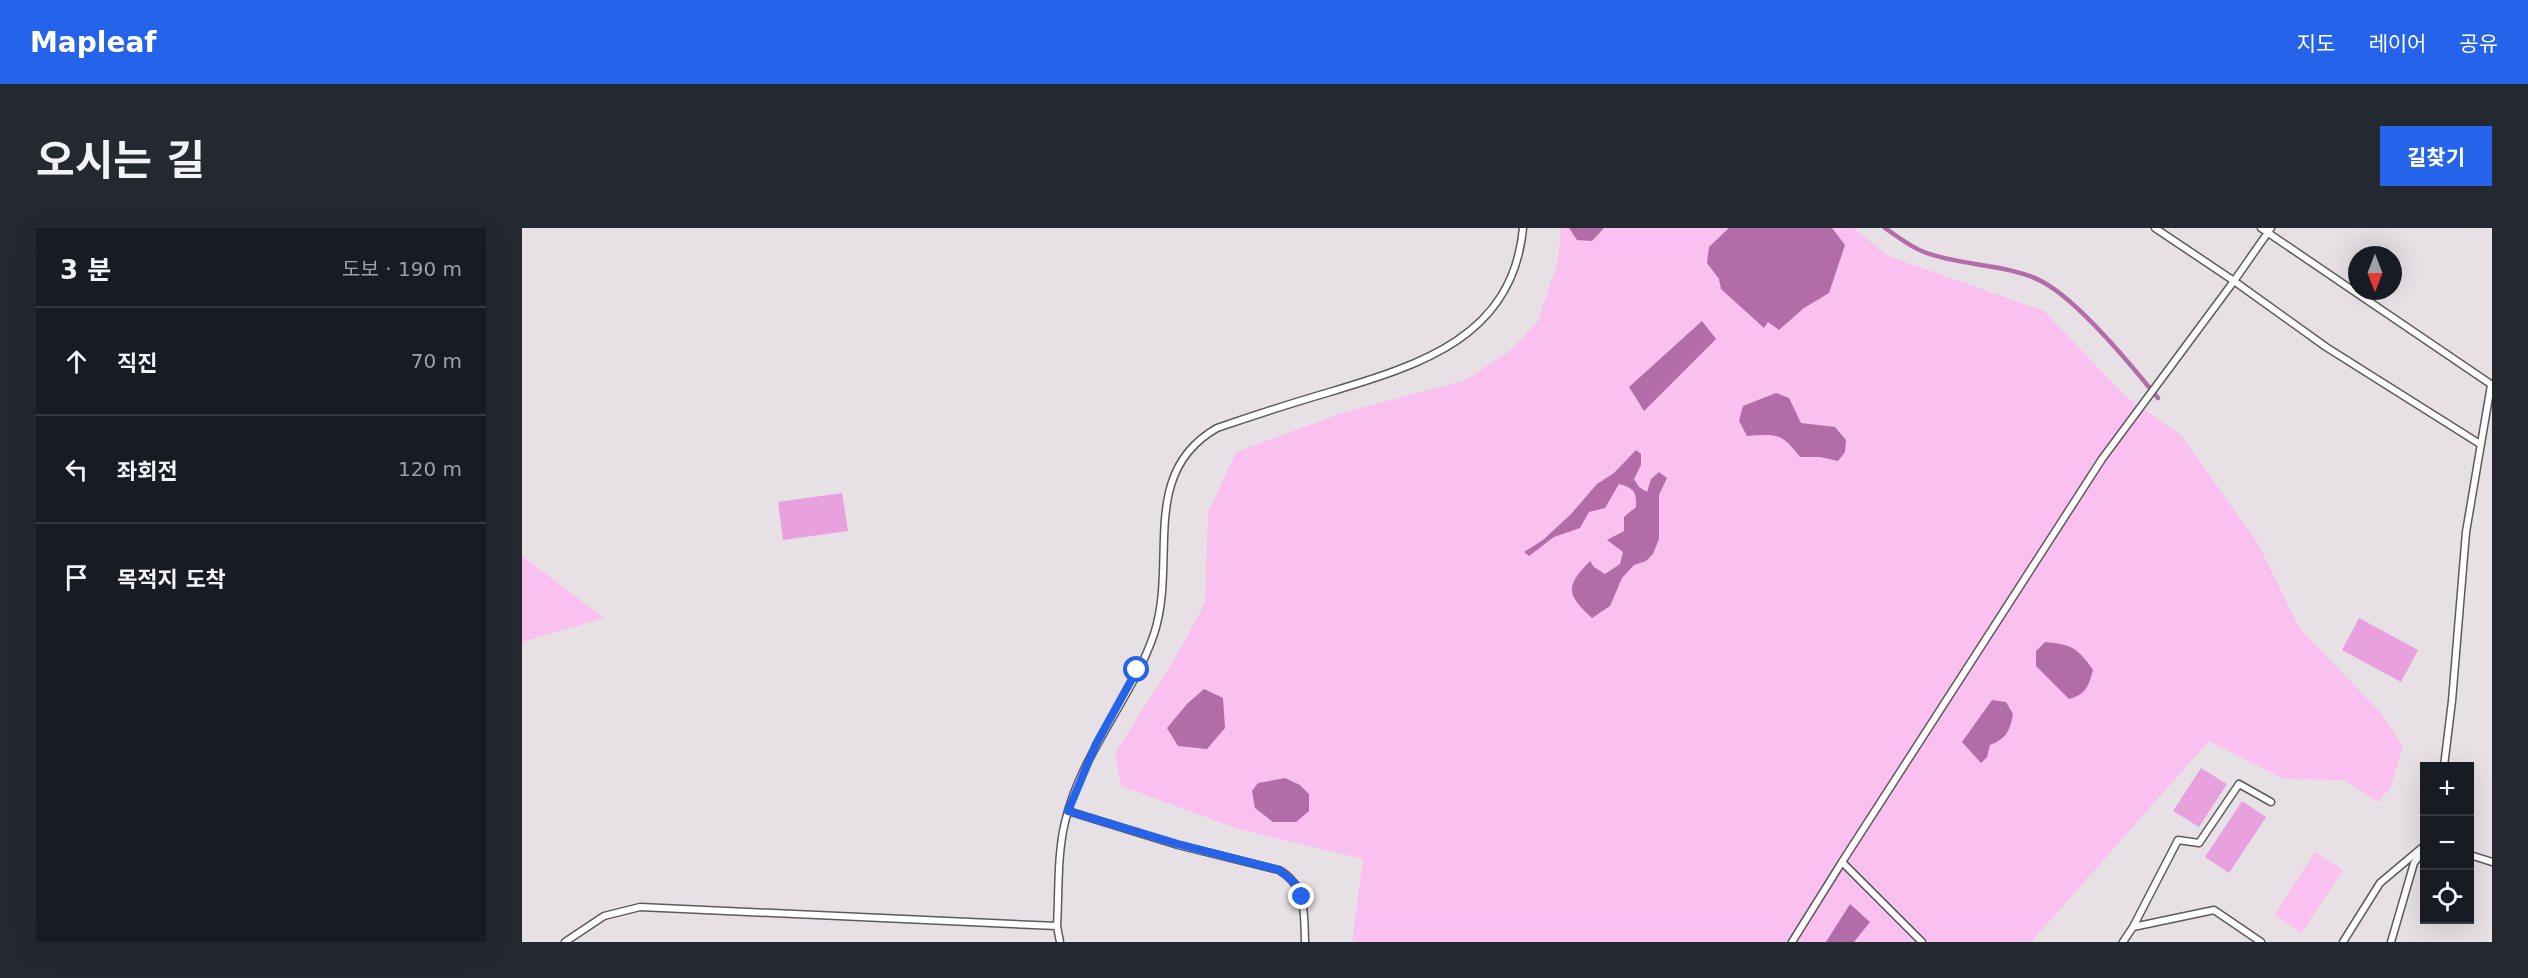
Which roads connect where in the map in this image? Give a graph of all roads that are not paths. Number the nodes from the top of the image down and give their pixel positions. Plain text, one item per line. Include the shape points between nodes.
1 (1523, 228) edge
2 (2155, 228) edge
3 (2261, 228) edge
4 (2269, 230) edge
5 (2234, 281) junction
6 (2491, 385) edge
7 (2480, 444) junction
8 (2444, 762) edge
9 (2271, 802) dead end
10 (1068, 811) junction
11 (2420, 851) edge
12 (2420, 854) edge
13 (2474, 857) edge
14 (1842, 862) junction
15 (2492, 862) edge
16 (1057, 926) junction
17 (2133, 927) junction
18 (565, 942) edge
19 (1060, 942) edge
20 (1305, 942) edge
21 (1792, 942) edge
22 (1922, 942) edge
23 (2123, 942) edge
24 (2261, 942) edge
25 (2343, 942) edge
26 (2391, 942) edge

1 - 10 lane via 1516,267 1506,288 1492,311 1454,344 1403,369 1218,428 1204,435 1181,459 1174,472 1166,510 1164,583 1154,634 1096,744
2 - 5 lane
3 - 4 lane
4 - 5 lane
4 - 6 lane
5 - 7 lane via 2326,346
5 - 14 lane via 2103,459
6 - 7 lane
7 - 8 lane via 2466,532
9 - 17 lane via 2239,784 2199,843 2178,840
10 - 16 lane via 1060,858
10 - 20 lane via 1279,870 1300,890
11 - 25 lane via 2380,884
12 - 26 lane
13 - 15 lane
14 - 21 lane
14 - 22 lane
16 - 18 lane via 640,907 604,916
16 - 19 lane
17 - 23 lane
17 - 24 lane via 2214,909

